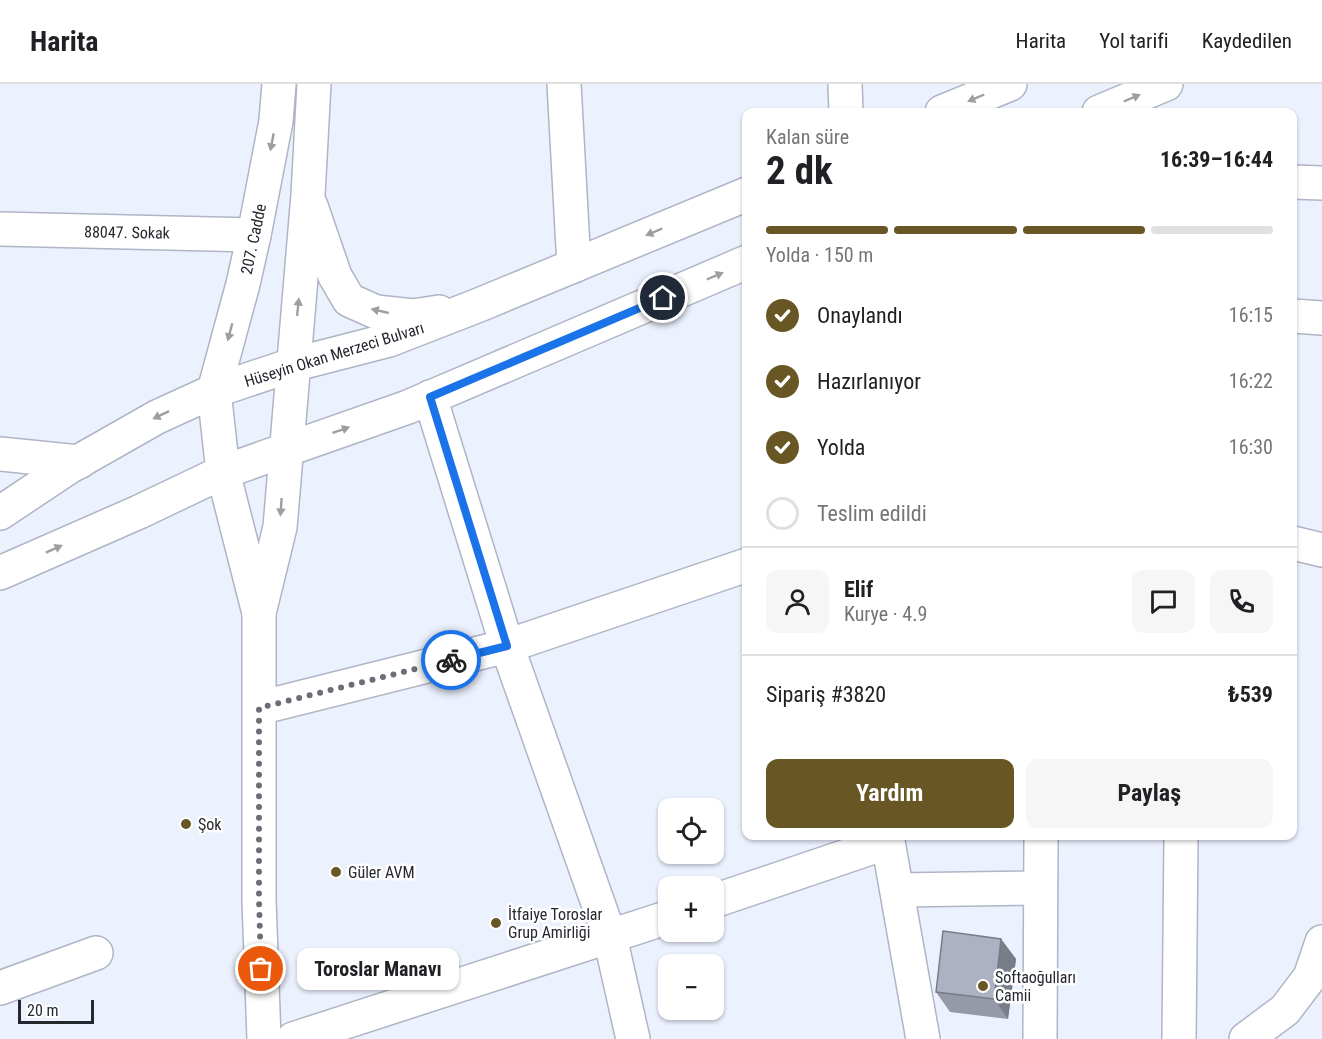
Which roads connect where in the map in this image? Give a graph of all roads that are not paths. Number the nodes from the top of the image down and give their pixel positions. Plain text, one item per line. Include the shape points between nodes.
1 (279, 84) edge
2 (314, 84) edge
3 (564, 84) edge
4 (845, 84) edge
5 (1010, 84) edge
6 (1166, 84) edge
7 (846, 108) edge
8 (952, 108) edge
9 (1109, 108) edge
10 (1297, 182) edge
11 (1322, 183) edge
12 (308, 195) junction
13 (742, 196) edge
14 (0, 229) edge
15 (254, 235) junction
16 (742, 264) edge
17 (574, 266) junction
18 (479, 305) junction
19 (1297, 316) edge
20 (1322, 318) edge
21 (292, 365) junction
22 (214, 391) junction
23 (430, 397) junction
24 (285, 449) junction
25 (0, 454) edge
26 (79, 462) junction
27 (223, 472) junction
28 (0, 513) edge
29 (1297, 544) edge
30 (1322, 550) edge
31 (742, 568) edge
32 (0, 573) edge
33 (259, 613) junction
34 (507, 646) junction
35 (259, 708) junction
36 (885, 840) edge
37 (888, 840) edge
38 (1041, 840) edge
39 (1181, 840) edge
40 (1040, 888) junction
41 (897, 890) junction
42 (724, 897) edge
43 (658, 921) edge
44 (610, 937) junction
45 (1322, 942) edge
46 (96, 953) dead end
47 (0, 988) edge
48 (264, 1039) edge
49 (293, 1039) edge
50 (633, 1039) edge
51 (923, 1039) edge
52 (1040, 1039) edge
53 (1179, 1039) edge
54 (1246, 1039) edge

1 -> 15 street, 207. Cadde via 276,121
2 - 12 street
3 - 17 street
4 - 7 street
5 -> 8 street
9 -> 6 street
10 - 11 street
18 -> 12 street via 413,316 376,312 350,300 335,276
21 -> 12 street
13 -> 17 street, Hüseyin Okan Merzeci Bulvarı
14 - 15 street, 88047. Sokak
15 -> 22 street, 207. Cadde
23 -> 16 street
17 - 18 street, Hüseyin Okan Merzeci Bulvarı
18 - 21 street, Hüseyin Okan Merzeci Bulvarı via 389,340
19 - 20 street
21 - 22 street, Hüseyin Okan Merzeci Bulvarı
21 - 24 street
22 -> 26 street, Hüseyin Okan Merzeci Bulvarı via 157,417
22 - 27 street
24 -> 23 street
23 - 34 street
24 - 27 street
24 -> 33 street via 280,527
25 - 26 street
26 - 28 street, Hüseyin Okan Merzeci Bulvarı
32 -> 27 street
27 - 33 street
29 - 30 street
31 - 34 street
33 - 35 street
34 - 35 street
34 - 44 street
35 - 48 street
36 - 42 street
37 - 41 street
38 - 40 street
39 - 53 street
40 - 41 street
40 - 52 street
41 - 51 street
43 - 44 street
44 - 49 street
44 - 50 street
45 - 54 street via 1310,977 1285,1010
46 - 47 street

